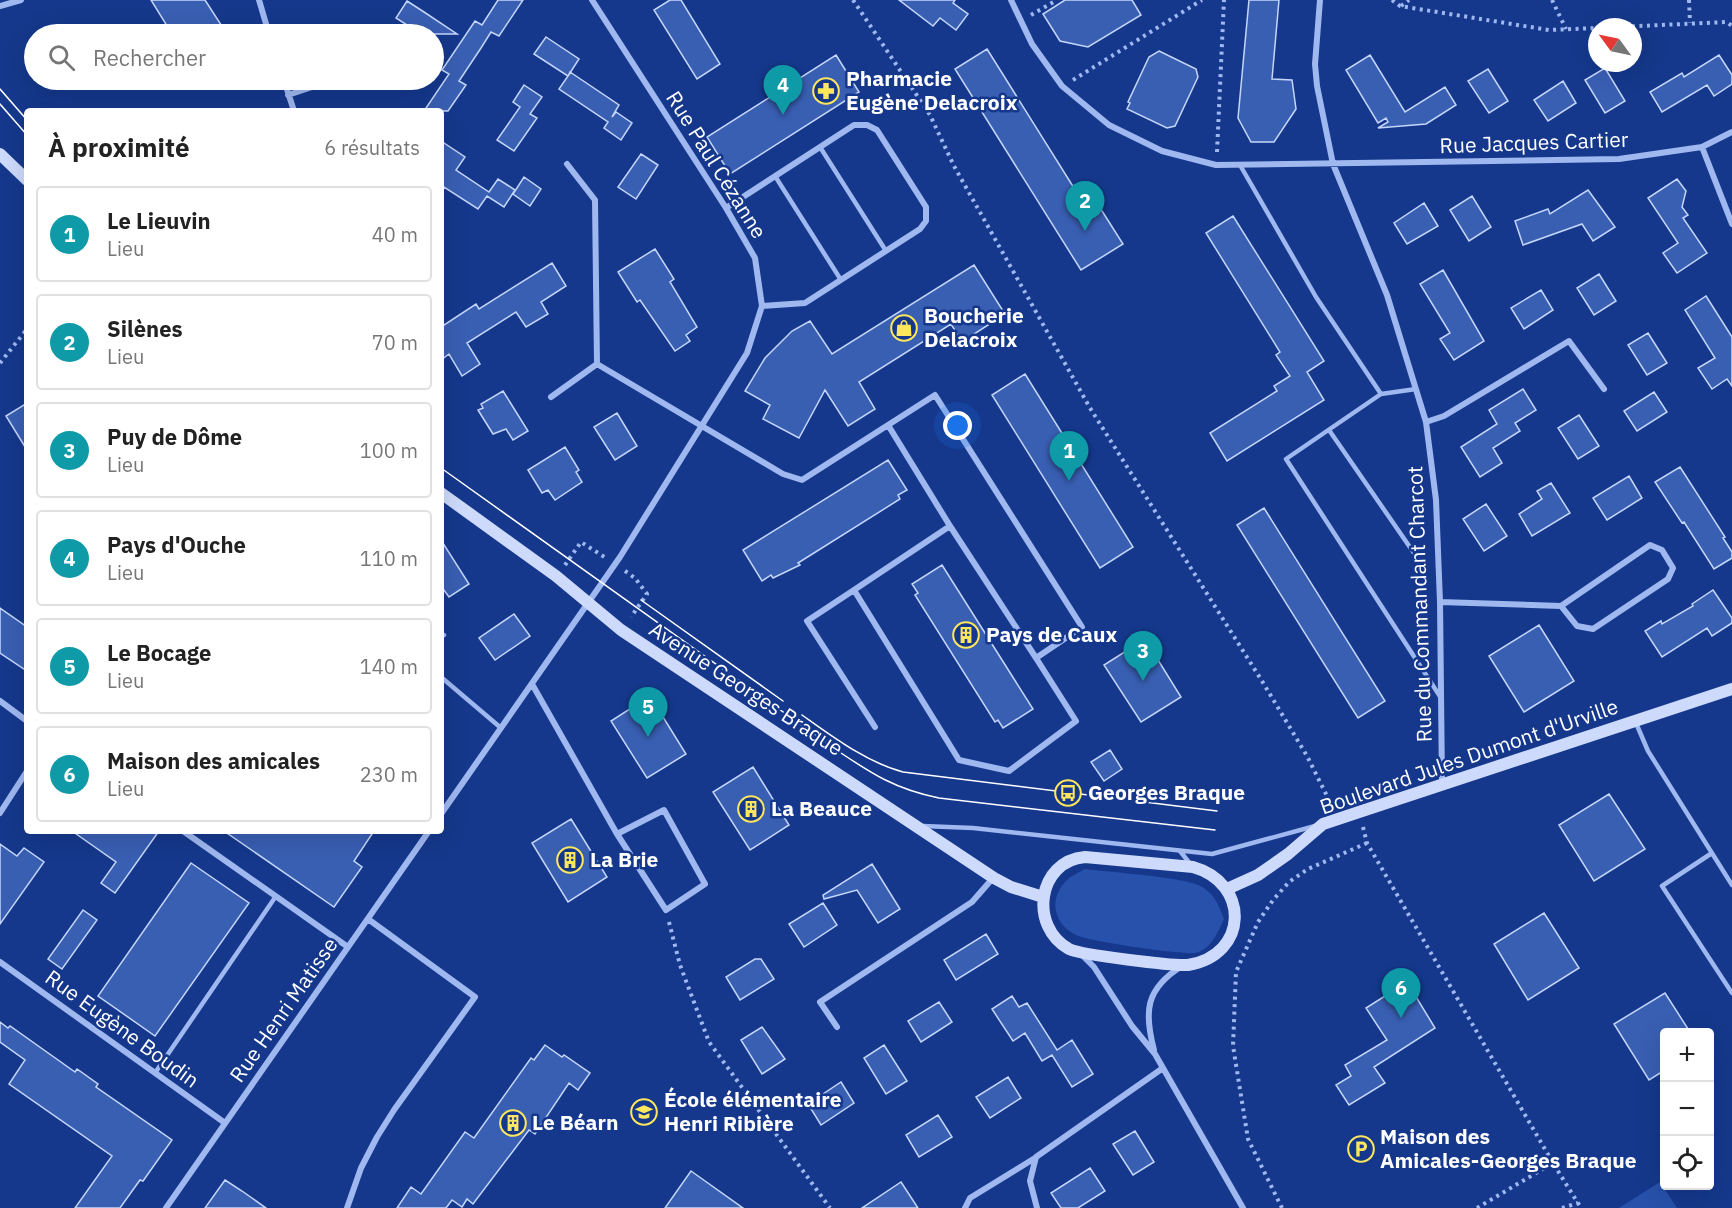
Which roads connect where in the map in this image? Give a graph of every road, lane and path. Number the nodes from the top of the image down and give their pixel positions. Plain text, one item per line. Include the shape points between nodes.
1 (21, 0) edge
2 (259, 0) edge
3 (592, 0) edge
4 (853, 0) edge
5 (1011, 0) edge
6 (1057, 0) edge
7 (1202, 0) edge
8 (1224, 0) edge
9 (1320, 0) edge
10 (1392, 0) edge
11 (1409, 0) edge
12 (1552, 0) edge
13 (1689, 0) edge
14 (0, 6) edge
15 (1400, 6) junction
16 (1020, 22) junction
17 (1690, 23) junction
18 (266, 24) edge
19 (1642, 26) edge
20 (1732, 26) edge
21 (1588, 28) edge
22 (1566, 29) junction
23 (1062, 86) junction
24 (287, 90) edge
25 (301, 90) edge
26 (288, 94) junction
27 (293, 108) edge
28 (1732, 132) edge
29 (820, 147) junction
30 (1702, 147) junction
31 (0, 154) edge
32 (567, 164) dead end
33 (1333, 164) junction
34 (1216, 165) junction
35 (1240, 165) junction
36 (775, 176) junction
37 (24, 177) edge
38 (726, 208) junction
39 (1732, 224) edge
40 (886, 251) junction
41 (841, 280) junction
42 (762, 306) junction
43 (24, 333) edge
44 (0, 363) edge
45 (597, 364) junction
46 (1416, 389) junction
47 (1604, 389) dead end
48 (1381, 394) junction
49 (551, 397) dead end
50 (1426, 422) junction
51 (702, 425) junction
52 (888, 425) junction
53 (1329, 430) junction
54 (444, 495) edge
55 (950, 526) junction
56 (581, 542) dead end
57 (1425, 569) dead end
58 (556, 576) junction
59 (854, 590) junction
60 (647, 594) dead end
61 (1440, 602) junction
62 (588, 603) junction
63 (1561, 606) junction
64 (621, 630) junction
65 (1036, 658) junction
66 (444, 680) edge
67 (532, 684) junction
68 (1732, 689) edge
69 (1442, 700) junction
70 (0, 701) edge
71 (24, 719) edge
72 (1635, 721) junction
73 (875, 727) dead end
74 (501, 728) junction
75 (24, 776) edge
76 (1442, 784) junction
77 (444, 810) edge
78 (1359, 812) junction
79 (0, 813) edge
80 (1338, 818) junction
81 (1323, 824) junction
82 (918, 826) junction
83 (187, 834) edge
84 (427, 834) edge
85 (617, 834) junction
86 (1095, 842) junction
87 (1368, 843) junction
88 (1180, 850) junction
89 (1712, 853) junction
90 (1085, 857) junction
91 (1192, 867) junction
92 (994, 878) junction
93 (1732, 885) edge
94 (1227, 889) junction
95 (276, 896) junction
96 (1043, 897) junction
97 (666, 910) junction
98 (368, 919) junction
99 (348, 947) junction
100 (1075, 951) junction
101 (0, 962) edge
102 (1184, 965) junction
103 (1732, 993) edge
104 (837, 1027) dead end
105 (1155, 1054) junction
106 (1163, 1068) junction
107 (155, 1073) junction
108 (225, 1123) junction
109 (1036, 1157) junction
110 (1553, 1163) junction
111 (1491, 1200) junction
112 (1578, 1203) junction
113 (166, 1208) edge
114 (347, 1208) edge
115 (830, 1208) edge
116 (965, 1208) edge
117 (1037, 1208) edge
118 (1243, 1208) edge
119 (1282, 1208) edge
120 (1477, 1208) edge
121 (1490, 1208) edge
122 (1562, 1208) edge
123 (1581, 1208) edge

1 - 14 street
2 - 18 street
3 - 38 street, Rue Paul Cézanne
4 - 80 path via 930,115 954,166 1090,408 1307,756
5 - 16 street, Rue Jacques Cartier
6 - 16 path
7 - 23 path
8 - 34 path
9 - 33 street, Rue du Commandant Charcot via 1315,64
10 - 15 path
11 - 15 path
12 - 22 path
13 - 17 path
15 - 22 path via 1549,30
16 - 23 street, Rue Jacques Cartier
17 - 19 path
17 - 20 path via 1727,22
21 - 22 path
23 - 34 street, Rue Jacques Cartier via 1109,125 1162,151
24 - 26 street
25 - 26 street
26 - 27 street
28 - 30 street, Rue Jacques Cartier
29 - 36 street
29 - 40 lane
29 - 40 street via 854,125 878,130 926,207 926,221 920,229
30 - 33 street, Rue Jacques Cartier via 1619,159
30 - 39 street
31 - 37 street
32 - 45 street via 595,200
33 - 35 street, Rue Jacques Cartier
33 - 46 street, Rue du Commandant Charcot via 1387,295
34 - 35 street, Rue Jacques Cartier
35 - 48 lane via 1316,297
36 - 38 street
36 - 41 lane
38 - 42 street, Rue Paul Cézanne via 755,258
40 - 41 street
41 - 42 street via 805,303
42 - 51 street, Rue Paul Cézanne via 747,353
43 - 44 path
45 - 49 street
45 - 51 street
46 - 48 lane
46 - 50 street, Rue du Commandant Charcot
47 - 50 street via 1569,341 1444,416
48 - 53 lane
50 - 61 street, Rue du Commandant Charcot via 1436,500
51 - 52 street via 783,474 802,480
51 - 62 street, Rue Paul Cézanne
52 - 55 street
52 - 65 street via 935,395 1082,627
53 - 57 lane
53 - 69 lane via 1286,459
54 - 58 street, Avenue Georges Braque
55 - 59 street
55 - 65 street
56 - 58 path
58 - 62 street, Avenue Georges Braque
59 - 65 street via 959,760 1009,771 1076,721
59 - 73 street via 807,621
60 - 64 path
61 - 63 street
61 - 69 street, Rue du Commandant Charcot
62 - 64 street, Avenue Georges Braque
62 - 67 street
63 - 63 street via 1650,545 1662,550 1673,568 1668,579 1593,629 1577,626
64 - 82 street, Avenue Georges Braque
66 - 74 lane
67 - 74 street
67 - 85 street
68 - 72 street, Boulevard Jules Dumont d'Urville
69 - 76 street, Rue du Commandant Charcot
70 - 71 street
72 - 76 street, Boulevard Jules Dumont d'Urville
72 - 89 lane, Boulevard Jules Dumont d'Urville via 1648,751
74 - 77 street
75 - 79 street
76 - 78 street, Boulevard Jules Dumont d'Urville
78 - 80 street, Boulevard Jules Dumont d'Urville
78 - 87 path
80 - 81 street, Boulevard Jules Dumont d'Urville
81 - 88 lane via 1212,854
81 - 94 street, Boulevard Jules Dumont d'Urville via 1288,854
82 - 86 lane
82 - 92 street, Avenue Georges Braque
83 - 95 street
84 - 98 street, Rue Henri Matisse
85 - 97 street
85 - 97 street via 663,810 705,884
86 - 88 lane
86 - 90 lane
87 - 110 path
87 - 119 path via 1308,869 1289,882 1258,922 1236,972 1233,1046 1248,1139
88 - 91 lane
89 - 93 lane, Boulevard Jules Dumont d'Urville
89 - 103 lane via 1662,886
90 - 91 street
90 - 96 street via 1057,870
91 - 94 street via 1206,871
92 - 96 street, Avenue Georges Braque
92 - 104 street via 972,902 820,1002
94 - 102 street via 1235,908 1233,933 1215,955
95 - 99 street
95 - 107 lane
96 - 100 street via 1045,922 1054,936
97 - 115 path via 680,965 709,1042
98 - 99 street, Rue Henri Matisse
98 - 114 street via 475,996 377,1137
99 - 108 street, Rue Henri Matisse
100 - 102 street
100 - 105 street via 1094,967
101 - 107 street, Rue Eugène Boudin
102 - 105 street via 1165,978 1147,1012
105 - 106 street
106 - 109 street
106 - 118 street
107 - 108 street, Rue Eugène Boudin
108 - 113 street, Rue Henri Matisse
109 - 116 street via 970,1198
109 - 117 street via 1030,1181
110 - 111 path
110 - 112 path
111 - 120 path
111 - 121 path
112 - 122 path
112 - 123 path

